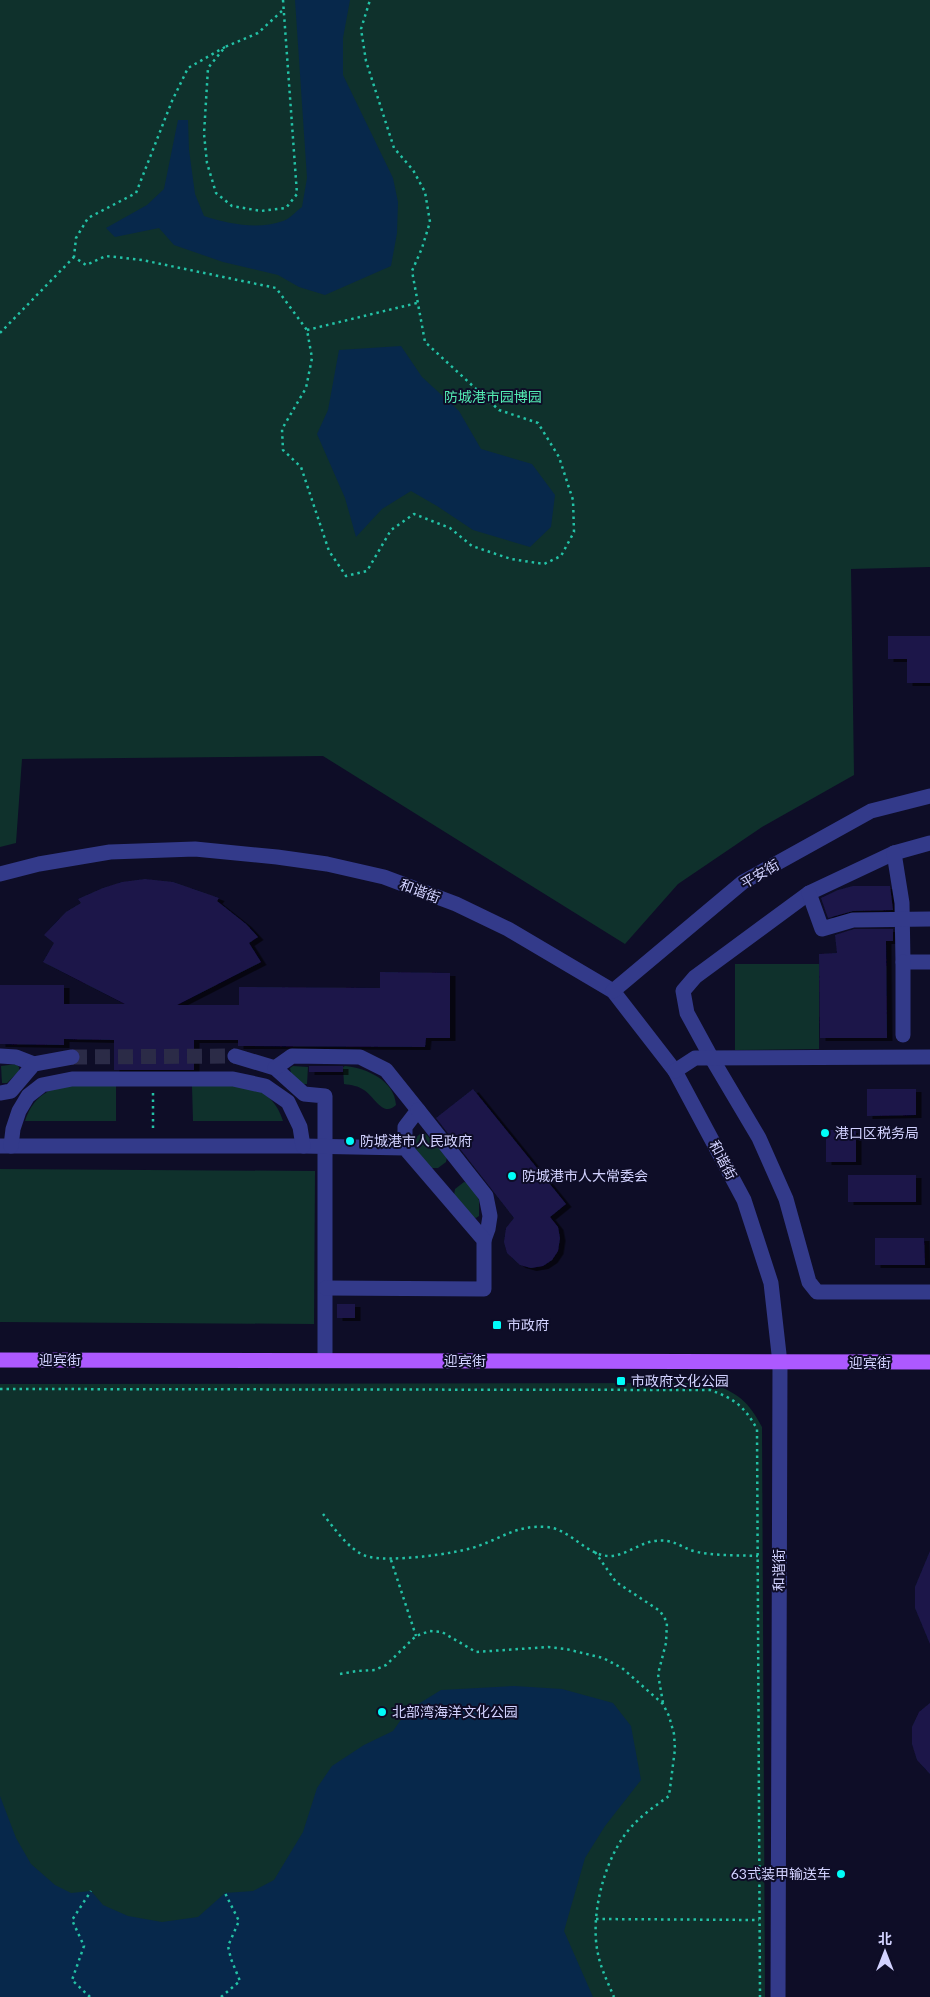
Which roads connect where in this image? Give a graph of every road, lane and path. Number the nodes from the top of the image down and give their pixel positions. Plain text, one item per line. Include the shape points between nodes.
1 (283, 0) edge
2 (370, 0) edge
3 (284, 10) junction
4 (225, 47) junction
5 (74, 257) junction
6 (417, 303) junction
7 (308, 330) junction
8 (0, 333) edge
9 (930, 796) edge
10 (930, 844) edge
11 (894, 853) junction
12 (0, 874) edge
13 (809, 893) junction
14 (902, 919) junction
15 (930, 919) edge
16 (903, 962) junction
17 (930, 962) edge
18 (613, 991) junction
19 (903, 1035) dead end
20 (0, 1056) edge
21 (235, 1056) tunnel mouth
22 (72, 1057) tunnel mouth
23 (711, 1057) junction
24 (930, 1058) edge
25 (34, 1064) junction
26 (275, 1068) junction
27 (676, 1071) junction
28 (153, 1079) junction
29 (0, 1093) edge
30 (418, 1110) junction
31 (6, 1146) edge
32 (153, 1146) junction
33 (303, 1146) junction
34 (325, 1146) junction
35 (405, 1148) junction
36 (484, 1240) junction
37 (326, 1288) junction
38 (930, 1292) edge
39 (0, 1360) edge
40 (325, 1360) junction
41 (930, 1362) edge
42 (780, 1363) junction
43 (0, 1389) edge
44 (323, 1514) dead end
45 (594, 1551) junction
46 (758, 1556) junction
47 (391, 1560) junction
48 (416, 1636) junction
49 (340, 1674) dead end
50 (663, 1704) junction
51 (91, 1891) dead end
52 (225, 1893) dead end
53 (596, 1919) junction
54 (760, 1920) junction
55 (90, 1997) edge
56 (221, 1997) edge
57 (614, 1997) edge
58 (760, 1997) edge
59 (778, 1997) edge

1 - 3 path
2 - 6 path via 361,29 366,61 394,148 413,170 427,202 430,222 412,271
3 - 4 path via 258,33
3 - 4 path via 298,194 286,208 261,211 232,206 216,193 207,163 204,134 208,68
4 - 5 path via 188,68 136,193 88,218 76,238
5 - 7 path via 86,265 106,256 142,260 276,288
5 - 8 path
6 - 7 path
6 - 7 path via 425,342 499,410 538,423 559,457 573,500 574,532 562,556 544,564 512,559 472,546 450,528 414,514 391,530 367,571 346,576 329,551 301,467 283,450 282,429 306,388 312,358
9 - 18 street, 平安街 via 871,811 743,882
10 - 11 street
11 - 13 street
11 - 14 street
12 - 18 street, 和谐街 via 110,852 195,850 327,864 384,877 456,904 508,929
13 - 14 street via 822,929 853,920
13 - 23 street via 695,977 683,991 687,1012
14 - 15 street
14 - 16 street
16 - 17 street
16 - 19 street
18 - 27 street, 和谐街
20 - 25 street via 16,1057
21 - 26 street
22 - 25 street
23 - 24 street
23 - 27 street via 694,1058
23 - 38 street via 759,1138 786,1199 808,1282 817,1292
25 - 29 street via 11,1091
26 - 30 street via 292,1056 360,1057 386,1070
26 - 34 street via 304,1094 325,1096
27 - 42 street, 和谐街 via 744,1200 771,1283
28 - 31 street via 72,1079 42,1085 28,1096 19,1111
28 - 32 path
28 - 33 street via 234,1079 265,1086 288,1102 300,1126
30 - 35 street via 405,1126
30 - 36 street via 486,1196 490,1216
31 - 32 street
32 - 33 street
33 - 34 street
34 - 35 street
34 - 37 street
35 - 36 street
36 - 37 street via 484,1288
37 - 40 street
39 - 40 main road, 迎宾街
40 - 42 main road, 迎宾街
41 - 42 main road, 迎宾街
42 - 59 street, 和谐街
43 - 46 path via 710,1390 730,1397 746,1411 757,1429
44 - 47 path via 343,1539 365,1556
45 - 46 path via 611,1556 653,1541 675,1542 695,1551 716,1555
45 - 47 path via 549,1527 522,1527 477,1547
45 - 50 path via 616,1582 660,1611 667,1622 666,1643 658,1674
46 - 54 path
47 - 48 path
48 - 49 path via 386,1665 375,1670
48 - 50 path via 430,1631 442,1632 476,1652 548,1648 603,1658 622,1668
50 - 53 path via 674,1734 675,1748 669,1796 635,1823 619,1844 606,1872
51 - 55 path via 72,1920 84,1946 72,1980
52 - 56 path via 239,1920 228,1946 240,1981
53 - 54 path
53 - 57 path via 597,1953
54 - 58 path

